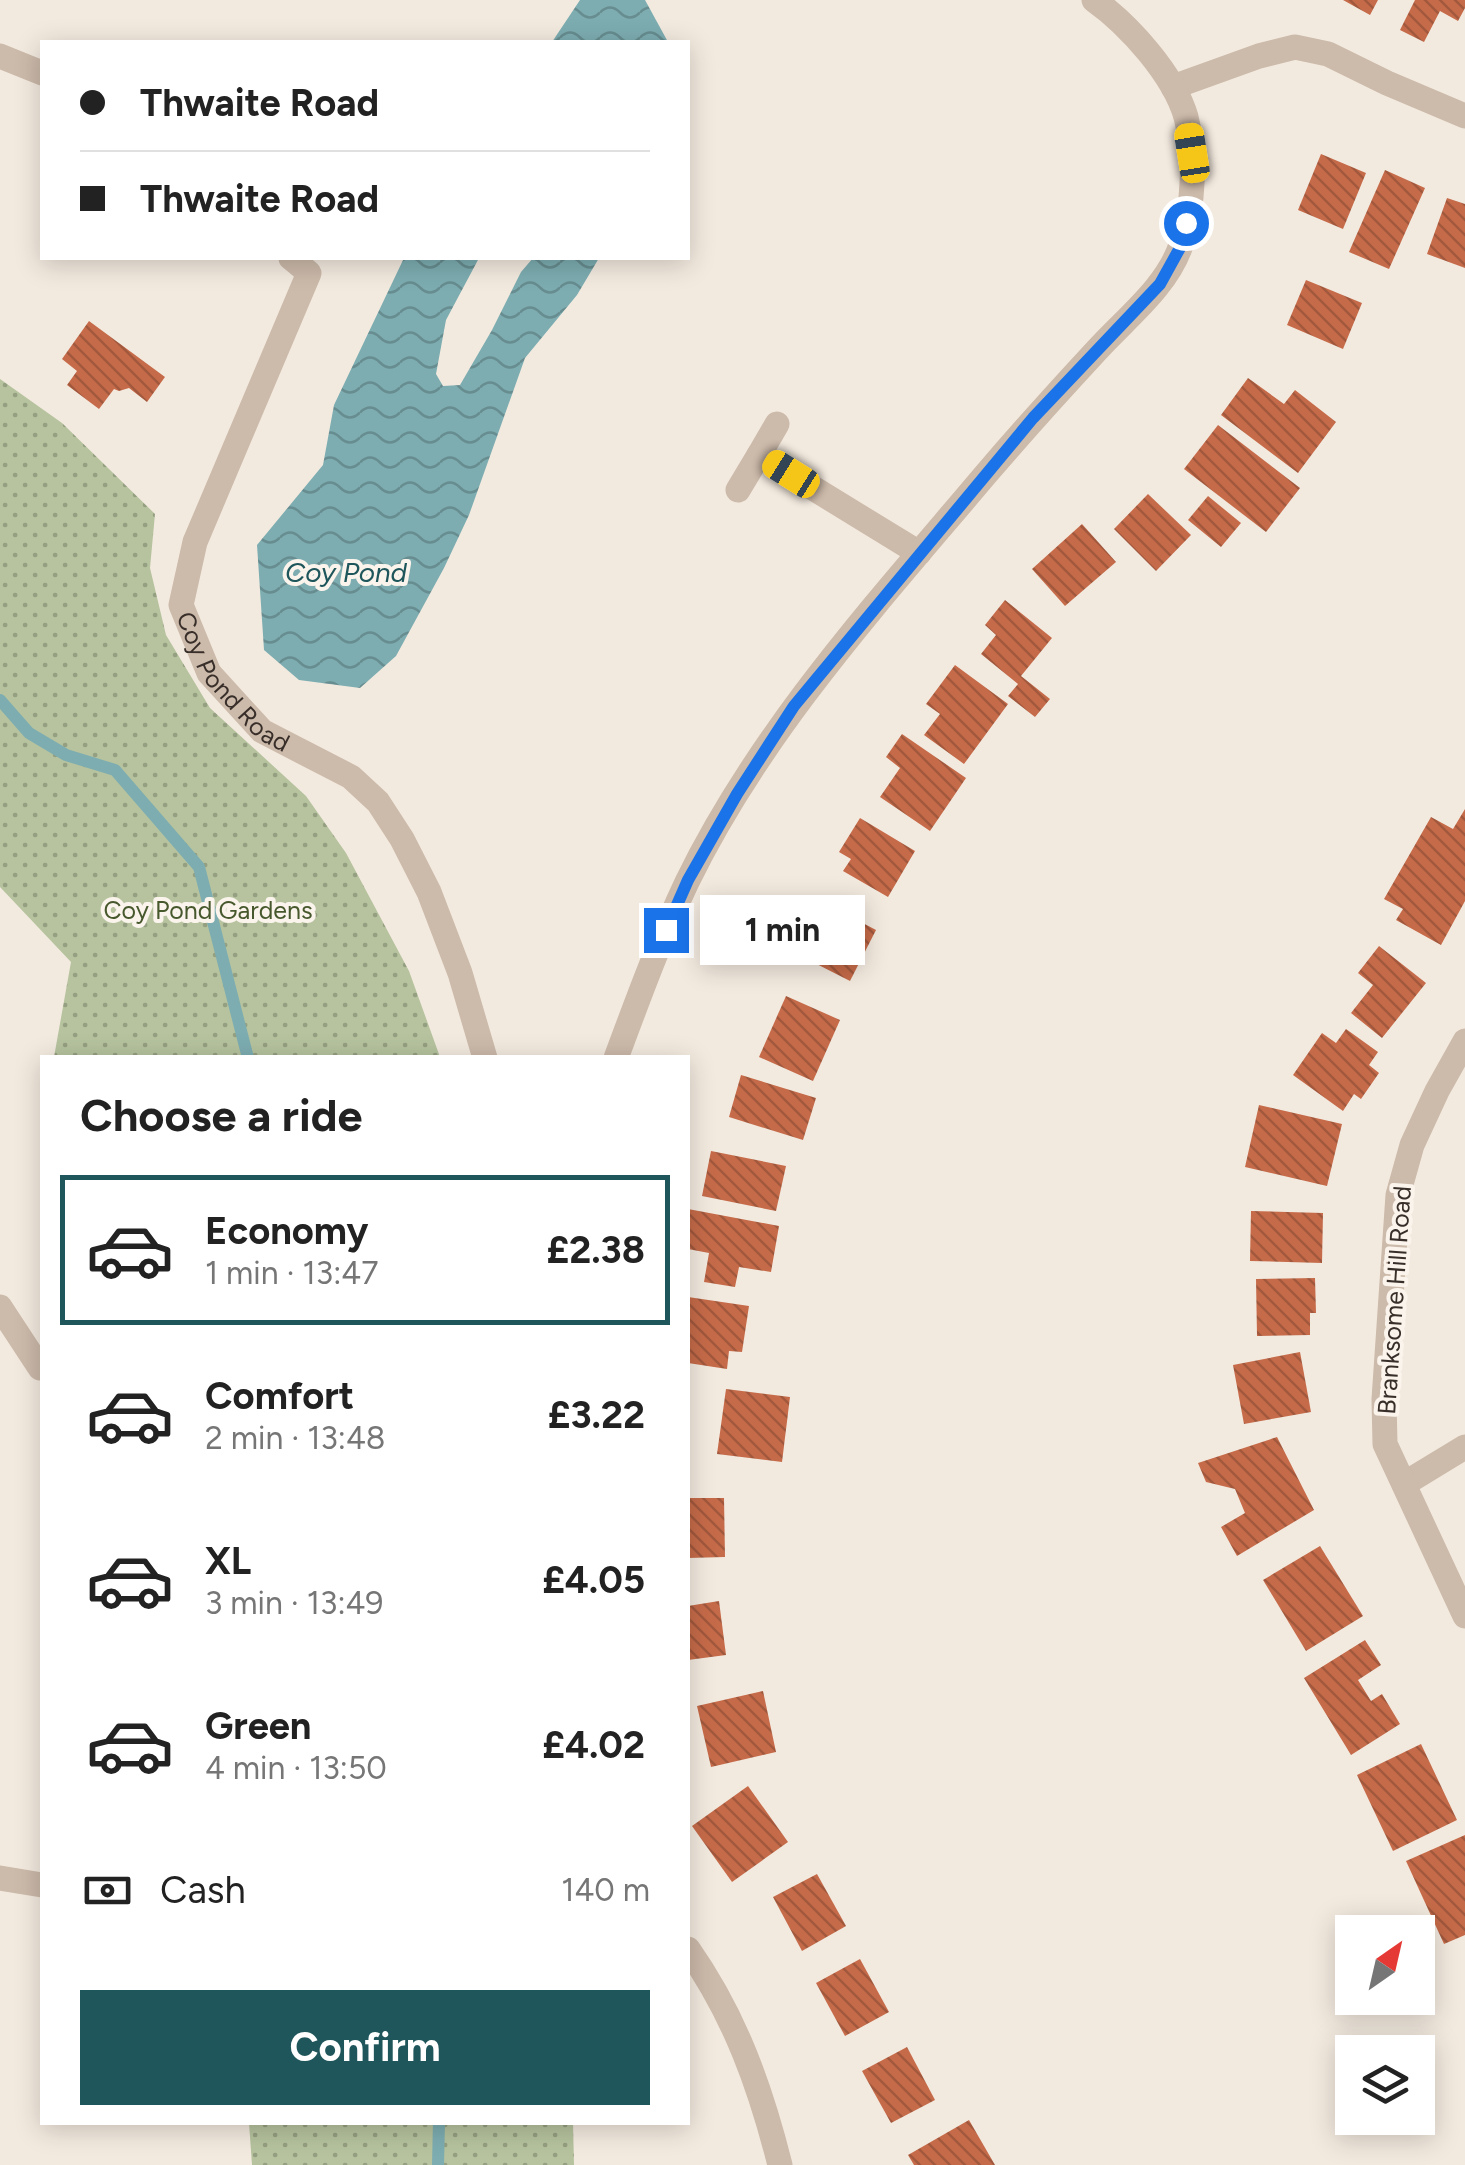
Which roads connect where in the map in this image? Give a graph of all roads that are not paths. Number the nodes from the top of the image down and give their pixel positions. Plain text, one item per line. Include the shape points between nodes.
1 (1094, 0) edge
2 (0, 56) edge
3 (40, 72) edge
4 (1174, 87) junction
5 (1465, 116) edge
6 (293, 260) edge
7 (776, 424) dead end
8 (759, 454) junction
9 (738, 490) dead end
10 (919, 553) junction
11 (1465, 1041) edge
12 (484, 1055) edge
13 (617, 1055) edge
14 (0, 1307) edge
15 (40, 1368) edge
16 (1465, 1446) edge
17 (1404, 1484) junction
18 (1465, 1616) edge
19 (0, 1878) edge
20 (40, 1885) edge
21 (690, 1952) edge
22 (780, 2165) edge

1 - 4 street
2 - 3 street
4 - 5 street via 1295,47 1328,54
4 - 10 street via 1192,153 1181,246 1160,284 1033,418
6 - 12 street, Coy Pond Road via 308,273 195,542 181,605 210,673 262,732 351,777 378,802 429,892
7 - 8 street
8 - 9 street
8 - 10 street
10 - 13 street via 794,706 737,794 688,880
11 - 17 street, Branksome Hill Road via 1412,1144 1398,1195 1384,1414 1385,1444
14 - 15 street
16 - 17 street
17 - 18 street, Branksome Hill Road
19 - 20 street
21 - 22 street via 737,2031

